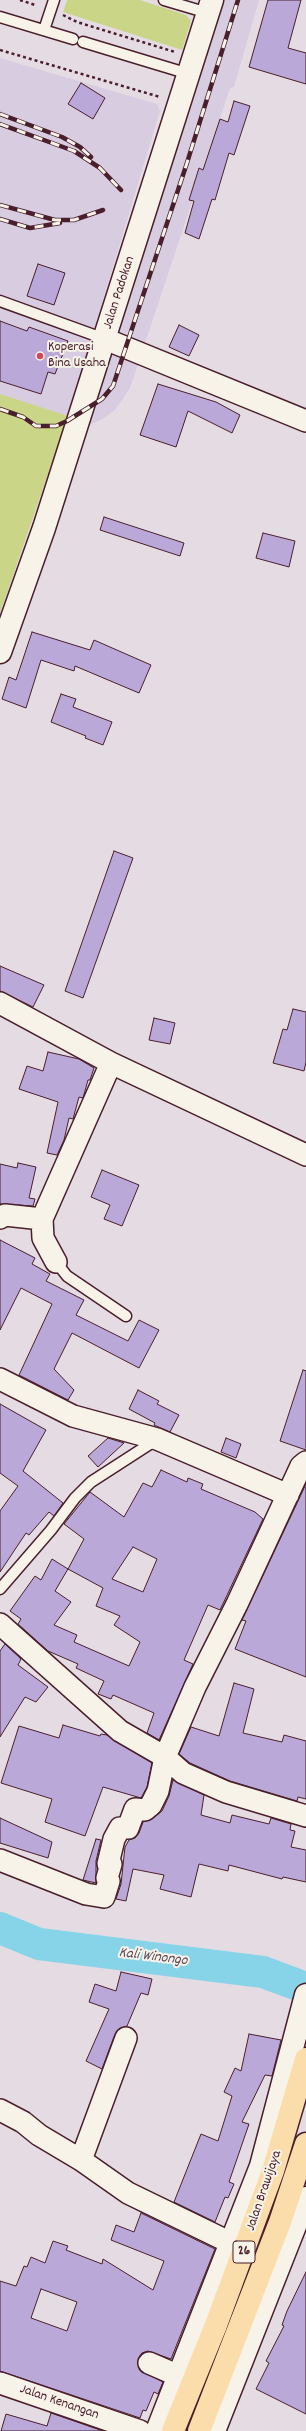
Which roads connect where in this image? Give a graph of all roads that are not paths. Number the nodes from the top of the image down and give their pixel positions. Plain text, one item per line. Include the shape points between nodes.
1 (54, 0) edge
2 (164, 0) edge
3 (210, 7) edge
4 (0, 17) edge
5 (44, 30) junction
6 (73, 39) dead end
7 (84, 42) dead end
8 (189, 74) junction
9 (0, 301) edge
10 (105, 339) junction
11 (306, 421) edge
12 (0, 652) edge
13 (0, 1003) edge
14 (111, 1063) junction
15 (306, 1155) edge
16 (0, 1218) edge
17 (42, 1219) junction
18 (56, 1262) joint
19 (126, 1316) dead end
20 (0, 1379) edge
21 (157, 1439) junction
22 (306, 1462) edge
23 (288, 1495) junction
24 (0, 1589) edge
25 (0, 1624) edge
26 (165, 1757) junction
27 (306, 1816) edge
28 (0, 1860) edge
29 (306, 1995) edge
30 (126, 2038) dead end
31 (300, 2063) edge
32 (0, 2110) edge
33 (306, 2144) edge
34 (81, 2160) junction
35 (267, 2169) junction
36 (306, 2198) edge
37 (231, 2243) junction
38 (149, 2363) dead end
39 (179, 2376) junction
40 (0, 2383) edge
41 (140, 2431) edge
42 (157, 2431) edge
43 (173, 2431) edge
44 (200, 2431) edge
45 (214, 2431) edge

1 - 5 lane
2 - 3 lane
3 - 8 street, Jalan Padokan
4 - 5 lane
5 - 6 lane
7 - 8 lane
8 - 10 street, Jalan Padokan
9 - 10 lane
10 - 11 street
10 - 12 street, Jalan Padokan via 44,528
13 - 14 street
14 - 15 street
14 - 17 street
16 - 17 street via 5,1215
17 - 18 street via 43,1238
18 - 19 lane via 67,1276
20 - 21 street via 73,1416
21 - 23 street
21 - 24 lane via 91,1482
22 - 23 street via 301,1466
23 - 26 street via 195,1687
25 - 26 street via 120,1731
26 - 27 street via 183,1773 226,1792
26 - 28 street via 158,1791 151,1805 145,1810 135,1809 128,1828 120,1828 114,1839 108,1864 111,1864 107,1878 109,1881 104,1897 86,1894
29 - 31 street
30 - 34 street
31 - 35 highway, Jalan Brawijaya / 26
32 - 34 street via 24,2122
33 - 44 highway, Jalan Brawijaya / 26 via 280,2222
34 - 37 street via 128,2193
35 - 37 street
35 - 43 highway, Jalan Brawijaya / 26 via 216,2326
36 - 45 street
37 - 39 street
38 - 39 street
39 - 42 street
40 - 41 street, Jalan Kenangan

